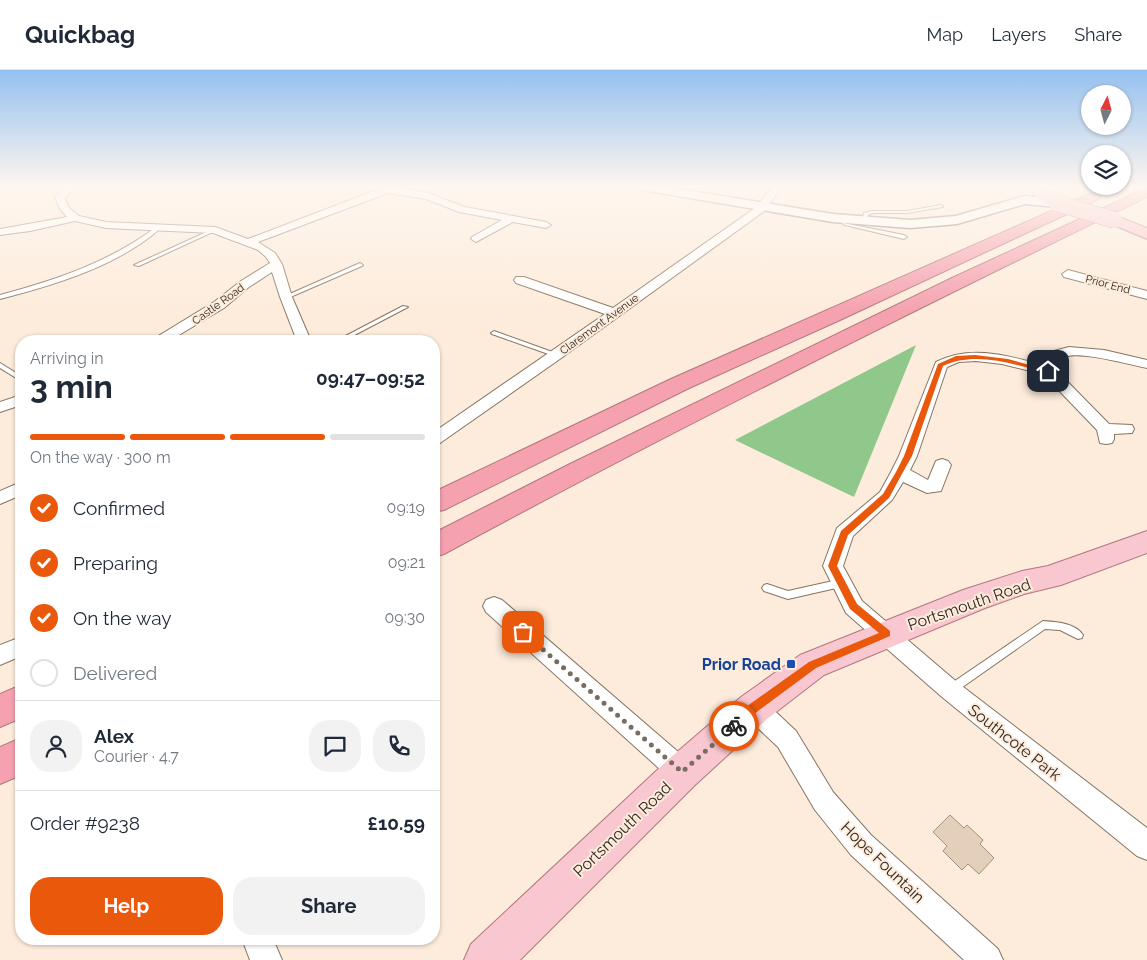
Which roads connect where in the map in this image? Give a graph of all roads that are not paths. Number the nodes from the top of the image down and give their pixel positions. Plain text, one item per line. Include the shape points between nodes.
1 (26, 229) edge
2 (158, 229) edge
3 (195, 229) edge
4 (285, 229) edge
5 (495, 229) edge
6 (730, 229) edge
7 (887, 229) edge
8 (1025, 229) edge
9 (1070, 229) edge
10 (1134, 229) edge
11 (215, 230) junction
12 (0, 232) edge
13 (1147, 234) edge
14 (904, 236) dead end
15 (476, 240) dead end
16 (249, 242) junction
17 (276, 264) junction
18 (360, 265) dead end
19 (137, 266) dead end
20 (1068, 274) dead end
21 (520, 280) dead end
22 (1147, 295) edge
23 (0, 297) edge
24 (286, 297) junction
25 (405, 307) dead end
26 (615, 313) junction
27 (494, 333) dead end
28 (170, 335) edge
29 (302, 335) edge
30 (351, 335) edge
31 (556, 355) junction
32 (1147, 364) edge
33 (0, 365) edge
34 (1048, 371) junction
35 (15, 375) edge
36 (15, 402) edge
37 (0, 407) edge
38 (1126, 429) dead end
39 (440, 435) edge
40 (942, 465) dead end
41 (900, 472) junction
42 (15, 491) edge
43 (0, 498) edge
44 (440, 500) edge
45 (1147, 542) edge
46 (440, 543) edge
47 (842, 583) junction
48 (767, 588) dead end
49 (494, 606) dead end
50 (887, 634) junction
51 (1078, 635) dead end
52 (15, 649) edge
53 (0, 655) edge
54 (950, 690) junction
55 (15, 704) edge
56 (754, 708) junction
57 (0, 711) edge
58 (15, 759) edge
59 (0, 766) edge
60 (682, 772) junction
61 (1147, 846) edge
62 (260, 945) edge
63 (266, 960) edge
64 (487, 960) edge
65 (988, 960) edge

1 - 12 street
2 - 23 lane via 144,240 99,264
3 - 11 street
4 - 16 street
5 - 15 street
6 - 26 street, Claremont Avenue
7 - 14 lane
8 - 44 highway via 679,384
9 - 46 highway via 577,471
10 - 13 main road
11 - 16 street
11 - 19 lane
16 - 17 street via 271,255
17 - 24 street
17 - 28 street, Castle Road
18 - 24 lane
20 - 22 street, Prior End
21 - 26 street
24 - 29 street
25 - 30 lane
26 - 31 street, Claremont Avenue
27 - 31 lane
31 - 39 street, Claremont Avenue
32 - 34 street via 1090,353 1063,353 1053,360
33 - 35 lane
34 - 38 street via 1105,434
34 - 41 street via 975,357 956,358 941,365
36 - 37 street
40 - 41 street via 935,487 927,487
41 - 47 street via 886,496 844,533 833,566
42 - 43 street
45 - 50 main road, Portsmouth Road via 974,600
47 - 48 lane via 788,594
47 - 50 street via 854,607
49 - 60 street
50 - 54 street, Southcote Park
50 - 56 main road, Portsmouth Road via 812,665
51 - 54 lane via 1061,626 1043,625
52 - 53 street
54 - 61 street, Southcote Park
55 - 57 highway
56 - 60 main road, Portsmouth Road
56 - 65 street, Hope Fountain via 787,739 824,801 861,845
58 - 59 highway
60 - 64 main road, Portsmouth Road
62 - 63 street

